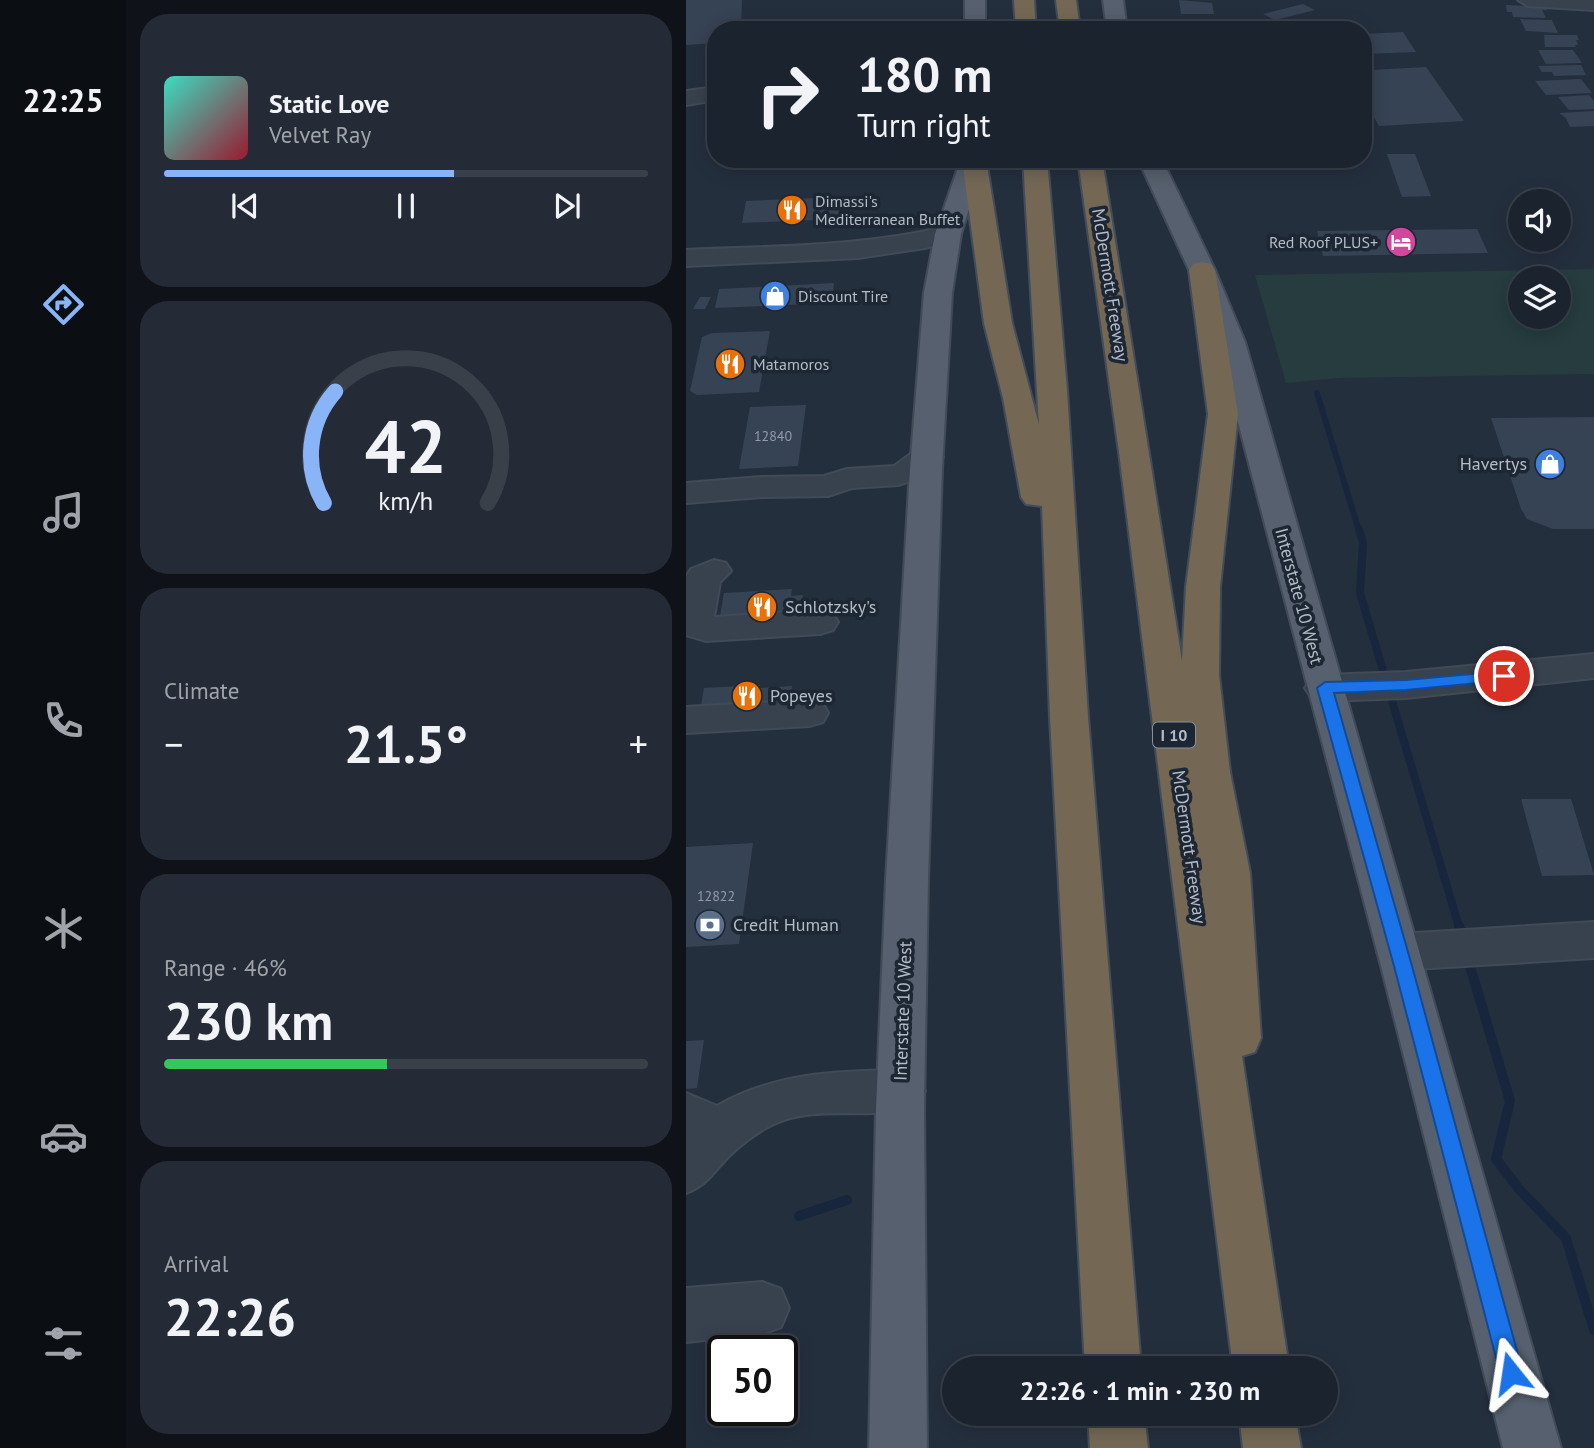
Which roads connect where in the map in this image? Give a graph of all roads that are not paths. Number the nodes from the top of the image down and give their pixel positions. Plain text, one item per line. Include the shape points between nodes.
1 (975, 0) edge
2 (1024, 0) edge
3 (1066, 0) edge
4 (1113, 0) edge
5 (1528, 0) edge
6 (1592, 12) edge
7 (975, 21) edge
8 (1025, 21) edge
9 (1069, 21) edge
10 (1116, 21) edge
11 (707, 94) edge
12 (686, 98) edge
13 (971, 168) edge
14 (975, 168) edge
15 (1036, 168) edge
16 (1091, 168) edge
17 (1154, 168) edge
18 (945, 250) junction
19 (686, 258) edge
20 (1202, 270) junction
21 (927, 457) junction
22 (828, 486) junction
23 (686, 493) edge
24 (924, 505) junction
25 (714, 571) dead end
26 (820, 622) dead end
27 (1594, 666) edge
28 (1325, 688) junction
29 (809, 713) dead end
30 (1069, 717) junction
31 (686, 720) edge
32 (1594, 940) edge
33 (1444, 949) junction
34 (901, 1091) junction
35 (696, 1141) edge
36 (762, 1308) dead end
37 (1252, 1312) junction
38 (686, 1315) edge
39 (1112, 1356) edge
40 (1259, 1356) edge
41 (1117, 1426) edge
42 (1269, 1426) edge
43 (898, 1448) edge
44 (1119, 1448) edge
45 (1272, 1448) edge
46 (1531, 1448) edge

1 - 7 main road
2 - 8 highway
3 - 9 highway
4 - 10 main road
5 - 6 street
11 - 12 street
13 - 18 main road, Interstate 10 West
14 - 30 highway via 998,323 1032,464
15 - 30 highway
16 - 37 highway, McDermott Freeway / I 10 via 1139,479
17 - 20 main road, Interstate 10 West
18 - 19 street via 929,258 879,256 858,250
18 - 21 main road, Interstate 10 West
20 - 28 main road, Interstate 10 West via 1231,342
20 - 37 highway via 1223,414 1203,587 1200,675 1210,772 1229,873
21 - 22 street via 898,475 847,479
21 - 24 main road, Interstate 10 West
22 - 23 street
22 - 24 street via 849,496 902,494
24 - 34 main road, Interstate 10 West
25 - 26 street via 703,577 695,626
27 - 28 street
28 - 33 main road, Interstate 10 West
29 - 31 street
30 - 39 highway
32 - 33 street
33 - 46 main road, Interstate 10 West
34 - 35 street via 779,1099
34 - 43 main road, Interstate 10 West
36 - 38 street
37 - 40 highway, McDermott Freeway / I 10
41 - 44 highway
42 - 45 highway

